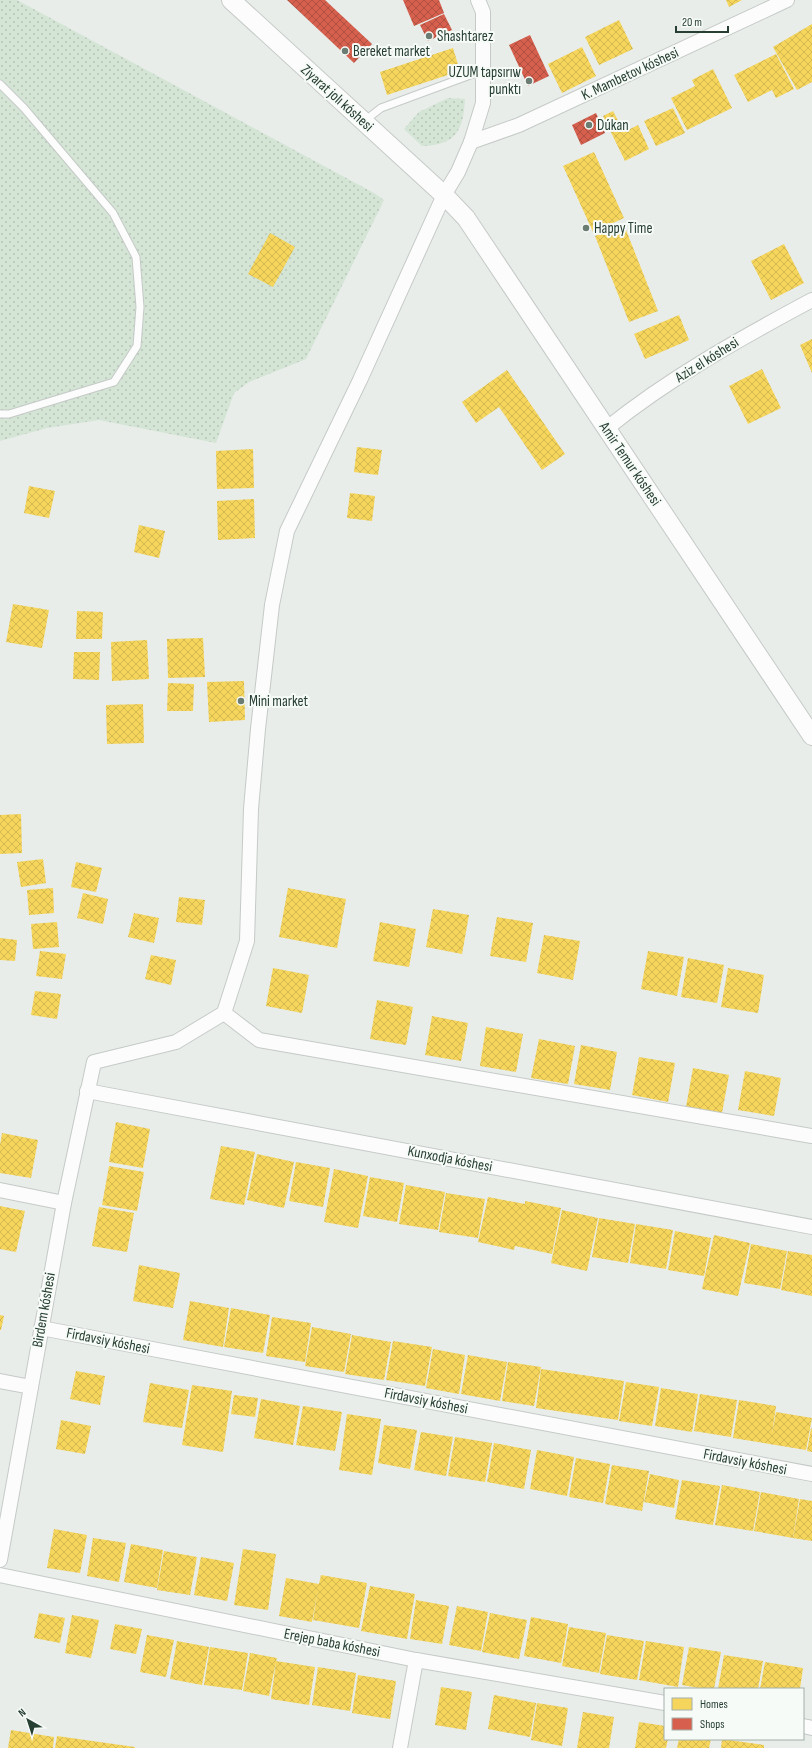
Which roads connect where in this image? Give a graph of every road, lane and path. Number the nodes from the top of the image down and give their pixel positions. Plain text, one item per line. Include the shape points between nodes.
1 (231, 0) edge
2 (478, 0) edge
3 (787, 0) edge
4 (473, 74) dead end
5 (0, 84) edge
6 (363, 122) junction
7 (471, 142) junction
8 (444, 195) junction
9 (812, 300) edge
10 (0, 414) edge
11 (606, 429) junction
12 (812, 736) edge
13 (224, 1013) junction
14 (88, 1091) junction
15 (812, 1136) edge
16 (0, 1190) edge
17 (64, 1203) junction
18 (812, 1227) edge
19 (41, 1328) junction
20 (0, 1381) edge
21 (31, 1387) junction
22 (812, 1474) edge
23 (0, 1560) edge
24 (0, 1575) edge
25 (416, 1660) junction
26 (664, 1703) edge
27 (400, 1748) edge

1 - 6 street, Ziyarat jolı kóshesi
2 - 7 street via 483,12 483,103
3 - 7 street, K. Mambetov kóshesi via 519,126
4 - 6 lane via 382,108
5 - 10 lane via 24,108 113,213 136,257 140,306 137,346 114,382 9,414
6 - 8 street, Ziyarat jolı kóshesi
7 - 8 street via 458,172
8 - 11 street, Amir Temur kóshesi via 466,218
8 - 13 street via 360,380 287,531 272,605 258,729 251,809 247,941
9 - 11 street, Aziz el kóshesi via 680,376
11 - 12 street, Amir Temur kóshesi
13 - 14 street, Birdem kóshesi via 176,1042 94,1062
13 - 15 street via 259,1040
14 - 17 street, Birdem kóshesi
14 - 18 street, Kunxodja kóshesi
16 - 17 street
17 - 19 street, Birdem kóshesi
19 - 21 street, Birdem kóshesi
19 - 22 street, Firdavsiy kóshesi
20 - 21 street
21 - 23 street, Birdem kóshesi
24 - 25 street, Erejep baba kóshesi
25 - 26 street, Erejep baba kóshesi
25 - 27 street

